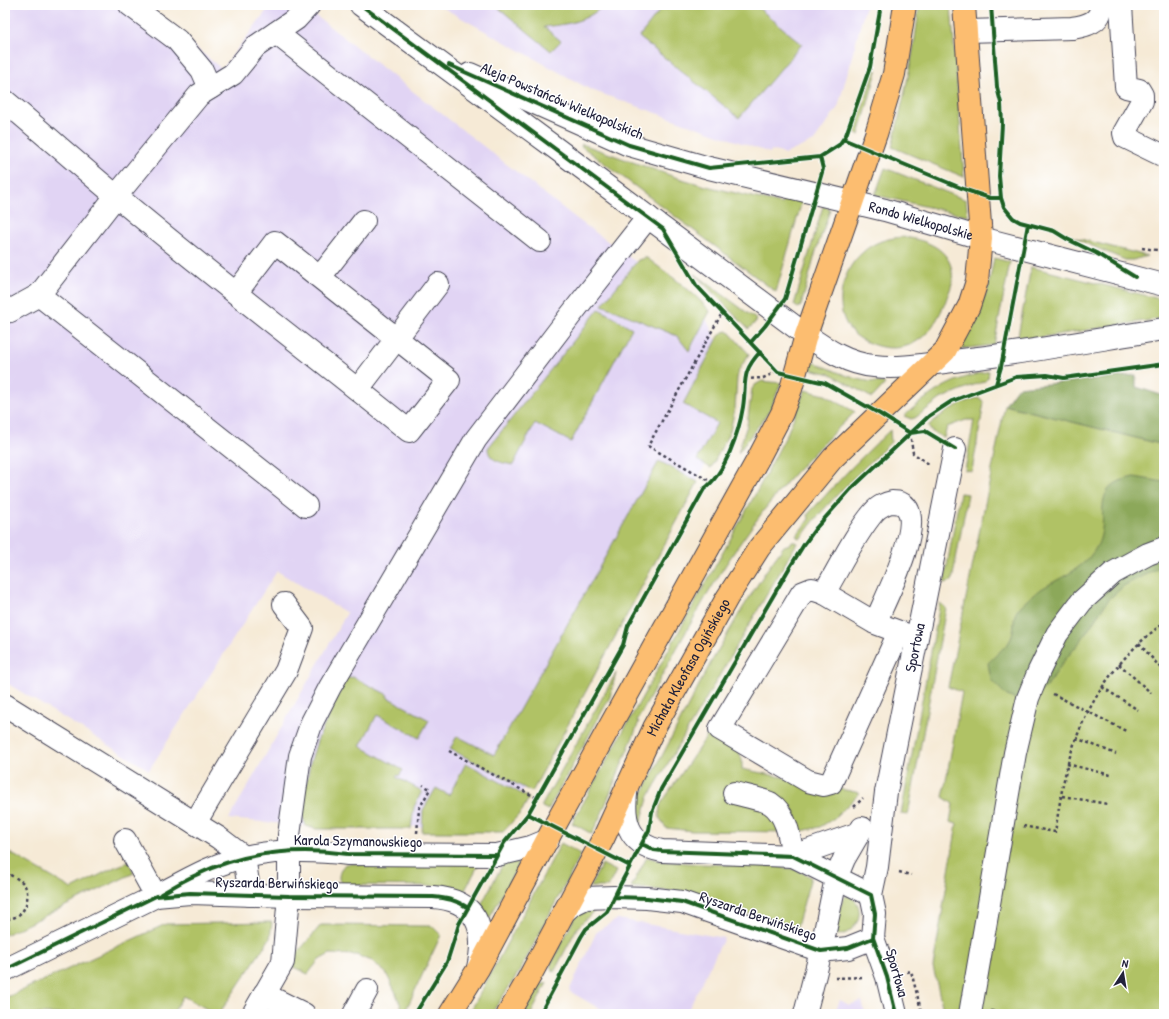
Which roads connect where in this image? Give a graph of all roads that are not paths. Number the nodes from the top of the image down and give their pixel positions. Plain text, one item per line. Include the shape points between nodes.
1 (130, 5) edge
2 (309, 5) edge
3 (361, 5) edge
4 (905, 5) edge
5 (964, 5) edge
6 (1101, 5) edge
7 (1121, 5) edge
8 (1137, 5) edge
9 (966, 31) junction
10 (276, 33) junction
11 (1124, 35) junction
12 (431, 56) junction
13 (210, 88) junction
14 (5, 101) edge
15 (1164, 156) edge
16 (116, 196) junction
17 (852, 201) junction
18 (648, 217) junction
19 (364, 221) dead end
20 (981, 238) junction
21 (540, 241) dead end
22 (320, 277) junction
23 (1163, 278) edge
24 (438, 284) dead end
25 (236, 293) junction
26 (39, 295) junction
27 (5, 307) edge
28 (1164, 329) edge
29 (806, 335) junction
30 (397, 338) junction
31 (931, 363) junction
32 (358, 389) junction
33 (955, 449) dead end
34 (306, 506) dead end
35 (1164, 548) edge
36 (824, 593) junction
37 (284, 604) dead end
38 (875, 623) junction
39 (908, 635) junction
40 (5, 705) edge
41 (627, 786) junction
42 (886, 792) junction
43 (734, 793) dead end
44 (195, 823) junction
45 (859, 833) junction
46 (125, 840) dead end
47 (548, 840) junction
48 (289, 850) junction
49 (793, 856) junction
50 (244, 857) junction
51 (836, 878) junction
52 (250, 895) junction
53 (872, 895) junction
54 (156, 896) junction
55 (289, 896) junction
56 (564, 912) junction
57 (874, 938) junction
58 (820, 951) junction
59 (478, 968) junction
60 (5, 970) edge
61 (367, 990) dead end
62 (264, 994) junction
63 (253, 1014) edge
64 (304, 1014) edge
65 (354, 1014) edge
66 (450, 1014) edge
67 (508, 1014) edge
68 (805, 1014) edge
69 (896, 1014) edge
70 (970, 1014) edge

1 - 13 street via 177,40 202,70
2 - 10 street via 296,19
3 - 12 street, Aleja Powstańców Wielkopolskich
4 - 17 main road via 894,74
5 - 9 main road
6 - 9 street via 1098,18 1084,27
7 - 11 street
8 - 11 street
9 - 20 main road
10 - 13 street via 255,47 233,74
10 - 21 street
11 - 15 street via 1126,87 1138,90 1142,95 1142,100 1124,133 1125,137
12 - 17 street, Aleja Powstańców Wielkopolskich via 629,145 710,168
12 - 18 street, Aleja Powstańców Wielkopolskich
13 - 16 street via 200,94
14 - 16 street
16 - 25 street
16 - 26 street
17 - 20 street, Rondo Wielkopolskie
17 - 29 main road, Rondo Wielkopolskie
18 - 29 street, Aleja Powstańców Wielkopolskich
18 - 48 street via 476,439 330,686 312,722 300,756
19 - 22 street
20 - 23 street
20 - 31 main road, Rondo Wielkopolskie via 970,306 945,351
22 - 25 street via 275,242
22 - 30 street
24 - 30 street
25 - 32 street
26 - 27 street via 10,311
26 - 34 street
28 - 31 street via 988,357
29 - 31 street via 833,353 866,365 902,366
29 - 47 main road via 798,369 782,413
30 - 32 street
30 - 32 street via 450,380 409,431
31 - 41 main road, Michała Kleofasa Ogińskiego via 833,458 759,548 727,598 662,715
33 - 39 street, Sportowa
35 - 70 street via 1113,573 1082,601 1057,634 1038,671 1028,698 1015,753
36 - 38 street
36 - 38 street via 874,511 887,503 904,504 910,512 911,520 906,549
36 - 39 street via 812,589 802,593 720,729 808,781 824,785 831,783
37 - 44 street via 302,628 286,671
38 - 39 street
39 - 42 street, Sportowa
40 - 44 street
41 - 49 street via 624,809 628,827 636,840 654,850
41 - 56 main road, Michała Kleofasa Ogińskiego via 604,837
42 - 45 street
42 - 53 street, Sportowa
43 - 49 street via 770,803 783,816
44 - 50 street
45 - 49 street
45 - 51 street
46 - 54 street
47 - 48 street, Karola Szymanowskiego via 497,855 348,854
47 - 59 main road
48 - 50 street, Karola Szymanowskiego
48 - 55 street, Karola Szymanowskiego
49 - 51 street
50 - 52 street
50 - 54 street, Karola Szymanowskiego via 196,874
51 - 53 street
51 - 58 street
52 - 54 street, Ryszarda Berwińskiego via 190,893
52 - 55 street, Ryszarda Berwińskiego
53 - 57 street via 875,914
54 - 60 street, Ryszarda Berwińskiego
55 - 59 street, Ryszarda Berwińskiego via 433,897 453,900 468,908 480,929 482,951
55 - 62 street, Karola Szymanowskiego via 283,962
56 - 58 street, Ryszarda Berwińskiego via 586,898 614,897 682,902
56 - 67 main road, Michała Kleofasa Ogińskiego
57 - 58 street, Ryszarda Berwińskiego via 848,948
57 - 69 street, Sportowa
58 - 68 street
59 - 66 main road
61 - 65 street
62 - 63 street, Karola Szymanowskiego
62 - 64 street

